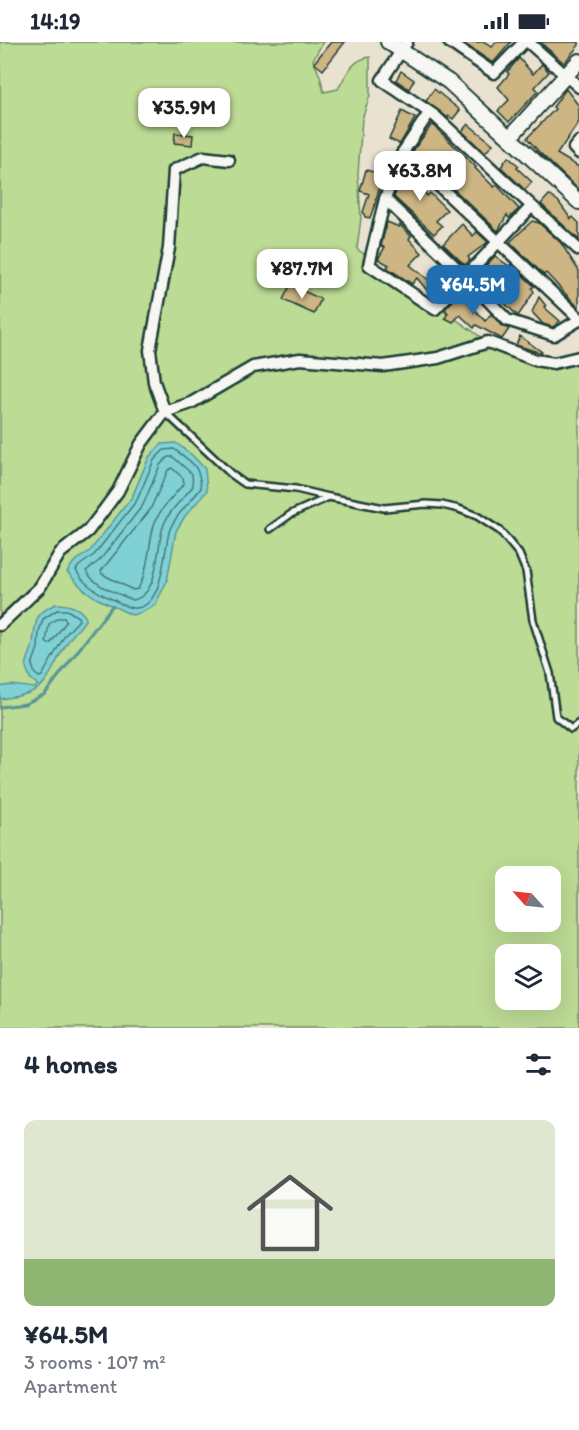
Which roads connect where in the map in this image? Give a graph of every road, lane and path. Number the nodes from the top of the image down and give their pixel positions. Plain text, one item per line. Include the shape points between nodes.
1 (388, 42) edge
2 (449, 42) edge
3 (526, 42) edge
4 (404, 46) edge
5 (579, 61) edge
6 (567, 75) junction
7 (579, 87) edge
8 (429, 113) junction
9 (510, 137) junction
10 (579, 142) edge
11 (403, 152) junction
12 (579, 153) edge
13 (229, 160) dead end
14 (385, 199) junction
15 (579, 202) edge
16 (531, 207) junction
17 (498, 242) junction
18 (579, 250) edge
19 (466, 277) junction
20 (579, 319) edge
21 (579, 357) edge
22 (165, 412) junction
23 (329, 498) junction
24 (270, 530) dead end
25 (0, 625) edge
26 (579, 723) edge

1 - 4 street
2 - 3 street via 494,73
3 - 6 street
4 - 8 street via 382,80
4 - 9 street
5 - 6 street
6 - 7 street
6 - 9 street
8 - 11 street
8 - 16 street
9 - 15 street
10 - 12 street via 574,148
11 - 14 street
11 - 17 street
13 - 22 street via 203,157 174,170 169,248 150,350 154,382
14 - 19 street
14 - 19 street via 369,265 435,309
16 - 17 street
16 - 18 street
17 - 19 street
17 - 20 street
19 - 20 street via 507,320 554,335
21 - 22 street via 554,363 535,360 488,342 438,357 383,366 300,359 253,367 191,403
22 - 23 lane via 245,484 296,489
22 - 25 street via 141,444 118,491 88,531 60,553 40,586
23 - 24 lane via 291,514
23 - 26 lane via 384,508 426,504 451,507 477,516 500,531 519,554 526,571 533,620 550,673 556,717 571,729

